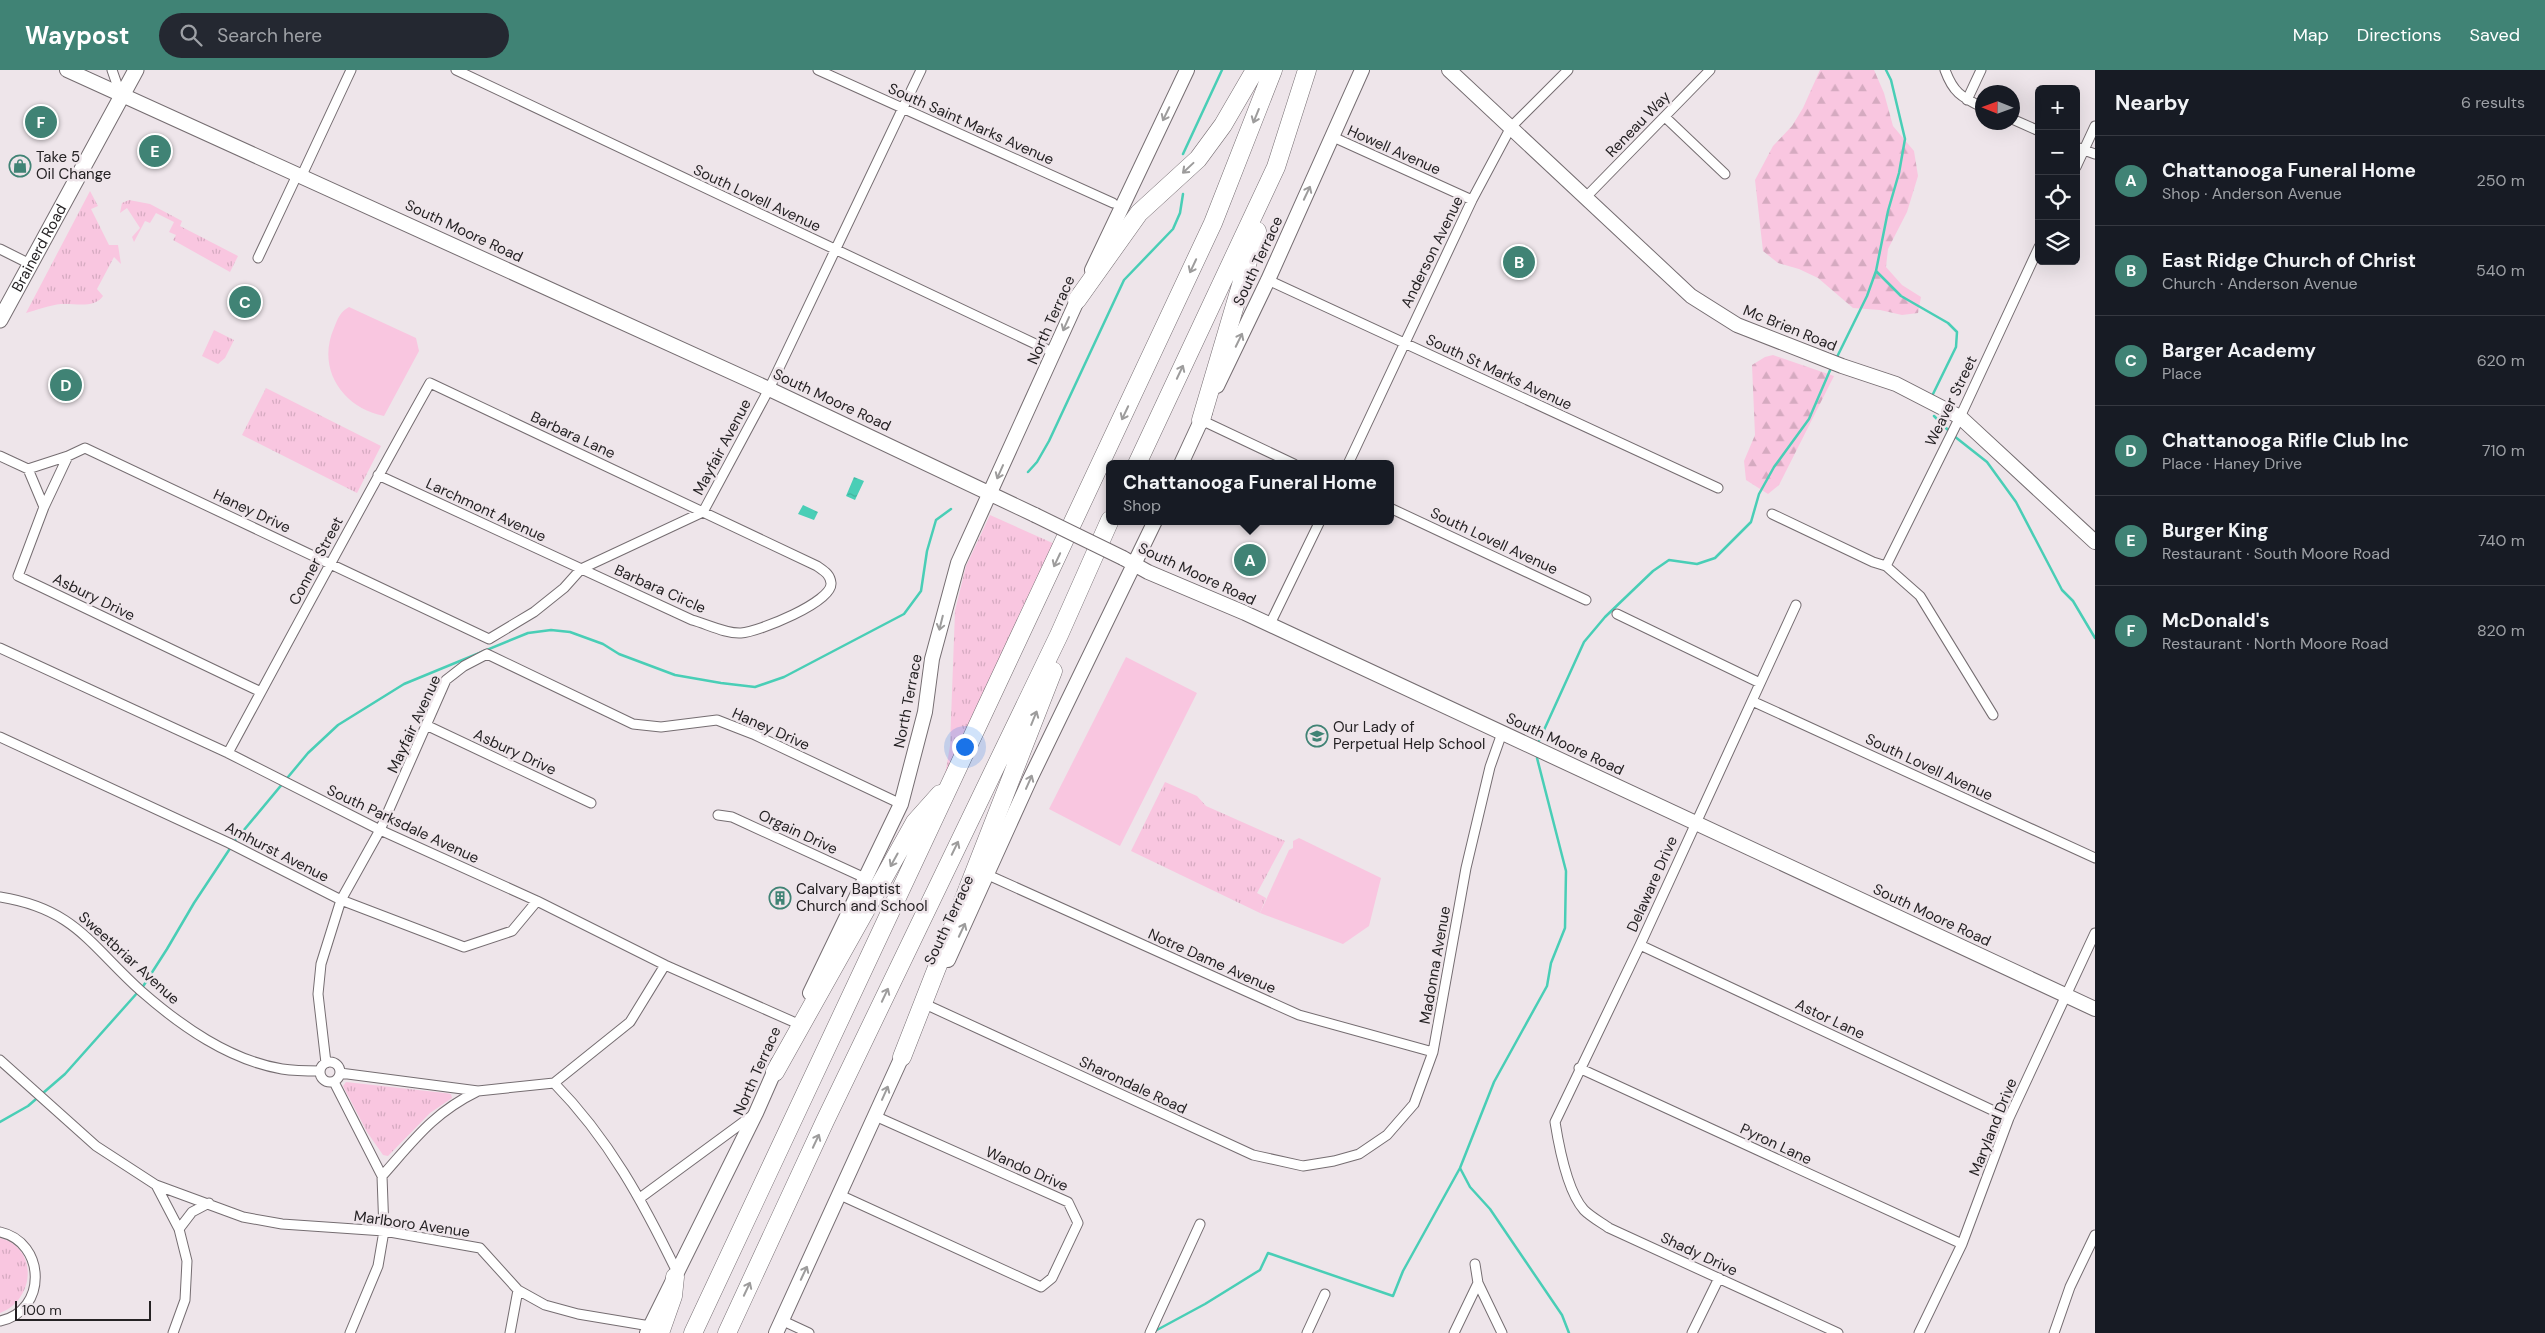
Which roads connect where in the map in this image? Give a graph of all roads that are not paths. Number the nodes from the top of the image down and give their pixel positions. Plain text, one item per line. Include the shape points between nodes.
1 (67, 70) edge
2 (112, 70) edge
3 (136, 70) edge
4 (351, 70) edge
5 (456, 70) edge
6 (818, 70) edge
7 (921, 70) edge
8 (1187, 70) edge
9 (1255, 70) edge
10 (1273, 70) edge
11 (1307, 70) edge
12 (1362, 70) edge
13 (1449, 70) edge
14 (1568, 70) edge
15 (1710, 70) edge
16 (1945, 70) edge
17 (1981, 70) edge
18 (121, 96) junction
19 (1967, 100) junction
20 (1975, 103) edge
21 (902, 109) junction
22 (1665, 117) junction
23 (2020, 123) edge
24 (2095, 126) edge
25 (1511, 127) junction
26 (2037, 130) edge
27 (1333, 137) junction
28 (2080, 148) edge
29 (2095, 154) edge
30 (1276, 167) junction
31 (300, 174) junction
32 (1725, 174) dead end
33 (1585, 198) junction
34 (1472, 200) junction
35 (1113, 202) dead end
36 (0, 249) edge
37 (834, 250) junction
38 (2035, 256) edge
39 (258, 258) dead end
40 (30, 264) junction
41 (1268, 280) junction
42 (1077, 300) junction
43 (0, 320) edge
44 (1404, 344) junction
45 (1046, 349) dead end
46 (430, 383) joint
47 (769, 389) junction
48 (1960, 417) junction
49 (1201, 420) junction
50 (0, 456) edge
51 (68, 456) junction
52 (1139, 460) edge
53 (1183, 460) edge
54 (1286, 460) edge
55 (1350, 460) edge
56 (28, 469) junction
57 (378, 476) junction
58 (1718, 488) dead end
59 (991, 492) junction
60 (44, 507) junction
61 (1394, 510) edge
62 (704, 512) junction
63 (1772, 514) dead end
64 (1108, 525) edge
65 (1152, 525) edge
66 (1318, 525) edge
67 (2095, 542) edge
68 (1130, 561) junction
69 (330, 563) junction
70 (1886, 566) junction
71 (582, 569) junction
72 (1586, 600) dead end
73 (1796, 605) dead end
74 (1617, 614) dead end
75 (1269, 626) junction
76 (1059, 635) junction
77 (489, 638) junction
78 (0, 648) edge
79 (487, 654) junction
80 (1760, 683) junction
81 (261, 692) junction
82 (1752, 701) junction
83 (1993, 714) dead end
84 (428, 726) junction
85 (1502, 733) junction
86 (0, 737) edge
87 (228, 753) junction
88 (953, 779) junction
89 (591, 803) dead end
90 (901, 804) junction
91 (718, 815) dead end
92 (1695, 823) junction
93 (380, 830) junction
94 (2095, 858) edge
95 (988, 875) junction
96 (865, 878) junction
97 (0, 897) edge
98 (341, 900) junction
99 (537, 901) junction
100 (2095, 933) edge
101 (1640, 945) junction
102 (665, 965) junction
103 (2065, 996) junction
104 (927, 1005) junction
105 (2095, 1009) edge
106 (796, 1023) junction
107 (1433, 1052) junction
108 (902, 1057) junction
109 (0, 1060) edge
110 (326, 1063) junction
111 (1579, 1068) junction
112 (320, 1072) junction
113 (775, 1072) junction
114 (340, 1074) junction
115 (334, 1082) junction
116 (554, 1083) junction
117 (478, 1091) junction
118 (756, 1113) junction
119 (875, 1116) junction
120 (2009, 1118) junction
121 (1334, 1161) joint
122 (382, 1176) junction
123 (1568, 1178) joint
124 (156, 1185) junction
125 (840, 1196) junction
126 (640, 1198) junction
127 (210, 1203) junction
128 (1200, 1224) dead end
129 (179, 1230) junction
130 (384, 1230) junction
131 (0, 1232) edge
132 (2095, 1235) edge
133 (1962, 1244) junction
134 (1475, 1264) dead end
135 (676, 1274) junction
136 (1719, 1278) junction
137 (1478, 1283) junction
138 (518, 1290) junction
139 (1325, 1294) dead end
140 (0, 1321) edge
141 (779, 1327) edge
142 (652, 1331) edge
143 (173, 1333) edge
144 (350, 1333) edge
145 (510, 1333) edge
146 (693, 1333) edge
147 (727, 1333) edge
148 (809, 1333) edge
149 (1150, 1333) edge
150 (1307, 1333) edge
151 (1454, 1333) edge
152 (1502, 1333) edge
153 (1692, 1333) edge
154 (1838, 1333) edge
155 (1919, 1333) edge
156 (2054, 1333) edge

1 - 18 street, South Moore Road
2 - 18 street
3 - 18 main road, Brainerd Road
4 - 31 street
5 - 37 street, South Lovell Avenue
6 - 21 street, South Saint Marks Avenue
7 - 21 street, Mayfair Avenue
8 -> 42 street, North Terrace
9 -> 42 highway via 1223,125 1198,159 1140,212
10 -> 88 highway via 1213,223
11 - 30 highway
12 - 27 street, South Terrace
13 - 25 street, Mc Brien Road
14 - 25 street, Anderson Avenue
15 - 22 street, Reneau Way
16 - 19 street via 1951,87
17 - 19 street
18 - 31 street, South Moore Road
18 - 40 main road, Brainerd Road
19 - 20 street
21 - 35 street, South Saint Marks Avenue
21 - 37 street, Mayfair Avenue
22 - 32 street
22 - 33 street, Reneau Way
23 - 26 street
24 - 28 street
25 - 33 street, Mc Brien Road
25 - 34 street, Anderson Avenue
27 - 34 street, Howell Avenue
41 -> 27 street, South Terrace
28 - 29 street
30 - 49 highway
52 -> 30 highway
31 - 39 street
31 - 47 street, South Moore Road
33 - 48 street, Mc Brien Road via 1691,296 1737,325 1896,384
34 - 44 street, Anderson Avenue
36 - 40 street
37 - 45 street, South Lovell Avenue
37 - 47 street, Mayfair Avenue
38 - 48 street, Weaver Street
40 - 43 main road, Brainerd Road
41 - 44 street, South St Marks Avenue
49 -> 41 street, South Terrace
42 -> 59 street, North Terrace
44 - 55 street, Anderson Avenue
44 - 58 street, South St Marks Avenue
46 - 57 street, Conner Street
46 - 62 street, Barbara Lane
47 - 59 street, South Moore Road
47 - 62 street, Mayfair Avenue
48 - 67 street, Mc Brien Road
48 - 70 street, Weaver Street
49 - 53 street, South Terrace
49 - 54 street
50 - 56 street
51 - 56 street, Haney Drive
51 - 60 street
51 - 69 street, Haney Drive via 85,448
56 - 60 street
57 - 69 street, Conner Street
57 - 71 street, Larchmont Avenue
59 - 68 street, South Moore Road, bridge
59 -> 90 street, North Terrace via 958,563 947,600 932,659 925,712
60 - 81 street, Asbury Drive via 18,576
61 - 72 street, South Lovell Avenue
62 - 71 street, Mayfair Avenue
62 - 71 street, Barbara Circle via 817,566 829,575 832,584 829,593 820,601 788,616 739,634 692,620
63 - 70 street
64 - 76 highway
65 - 68 street, South Terrace
66 - 75 street
68 - 75 street, South Moore Road
95 -> 68 street, South Terrace
69 - 77 street, Haney Drive
69 - 81 street, Conner Street
70 - 83 street via 1920,596
71 - 77 street, Mayfair Avenue via 534,612
73 - 80 street, Delaware Drive
74 - 80 street
75 - 85 street, South Moore Road
108 -> 76 highway via 1058,658
147 -> 76 highway via 829,1112
77 - 79 street
78 - 87 street, South Parksdale Avenue
79 - 84 street, Mayfair Avenue via 446,680
79 - 90 street, Haney Drive via 633,724 661,727 717,720
80 - 82 street, Delaware Drive
81 - 87 street, Conner Street
82 - 92 street, Delaware Drive
82 - 94 street, South Lovell Avenue
84 - 89 street, Asbury Drive
84 - 93 street, Mayfair Avenue
85 - 92 street, South Moore Road
85 - 107 street, Madonna Avenue via 1490,768 1466,868
86 - 98 street, Amhurst Avenue via 234,845
87 - 93 street, South Parksdale Avenue
88 -> 113 highway via 915,822
88 - 146 highway
90 - 96 street, North Terrace
91 - 96 street, Orgain Drive via 732,817
92 - 101 street, Delaware Drive
92 - 103 street, South Moore Road
93 - 98 street, Mayfair Avenue
93 - 99 street, South Parksdale Avenue
104 -> 95 street, South Terrace
95 - 107 street, Notre Dame Avenue via 1299,1016
96 - 106 street, North Terrace
97 - 112 street, Sweetbriar Avenue via 37,905 80,930 140,989 190,1030 220,1048 282,1069
98 - 99 street, Amhurst Avenue via 464,947 512,932
98 - 110 street, Mayfair Avenue via 321,964 318,994
99 - 102 street, South Parksdale Avenue
100 - 103 street, Maryland Drive
101 - 111 street, Delaware Drive
101 - 120 street, Astor Lane
102 - 106 street, South Parksdale Avenue
102 - 116 street via 630,1022
103 - 105 street, South Moore Road
103 - 120 street, Maryland Drive
104 - 108 street, South Terrace
104 - 121 street, Sharondale Road via 1253,1155 1304,1166
106 - 113 street, North Terrace
107 - 121 street, Madonna Avenue via 1414,1104 1387,1135 1358,1154
119 -> 108 street, South Terrace
109 - 124 street, Marlboro Avenue via 96,1146
110 - 112 street
110 - 114 street via 336,1064
111 - 123 street, Delaware Drive via 1554,1122
111 - 133 street, Pyron Lane
112 - 115 street via 324,1080
113 - 118 street, North Terrace
114 - 115 street
114 - 117 street
115 - 122 street
116 - 117 street
116 - 126 street via 582,1112
117 - 122 street via 434,1118
118 - 126 street
118 - 135 street, North Terrace
119 - 125 street, South Terrace
119 - 125 street, Wando Drive via 1068,1202 1078,1223 1052,1278 1041,1287
120 - 133 street, Maryland Drive
122 - 130 street
123 - 136 street, Shady Drive via 1584,1210 1609,1228
124 - 127 street, Marlboro Avenue
124 - 129 street, Marlboro Avenue
141 -> 125 street, South Terrace
126 - 135 street
127 - 129 street via 192,1212
127 - 130 street, Marlboro Avenue via 243,1216 282,1224
128 - 149 street
129 - 143 street, Marlboro Avenue via 186,1261 185,1300
130 - 138 street, Marlboro Avenue via 480,1248
130 - 144 street via 378,1266
131 - 140 street via 20,1241 31,1257 36,1282 31,1302 17,1316
132 - 156 street via 2070,1287
133 - 155 street, Maryland Drive
134 - 137 street
135 - 142 highway via 673,1296
136 - 153 street
136 - 154 street, Shady Drive
137 - 151 street
137 - 152 street
138 - 142 street, Marlboro Avenue via 545,1305
138 - 145 street
139 - 150 street
141 - 148 street

